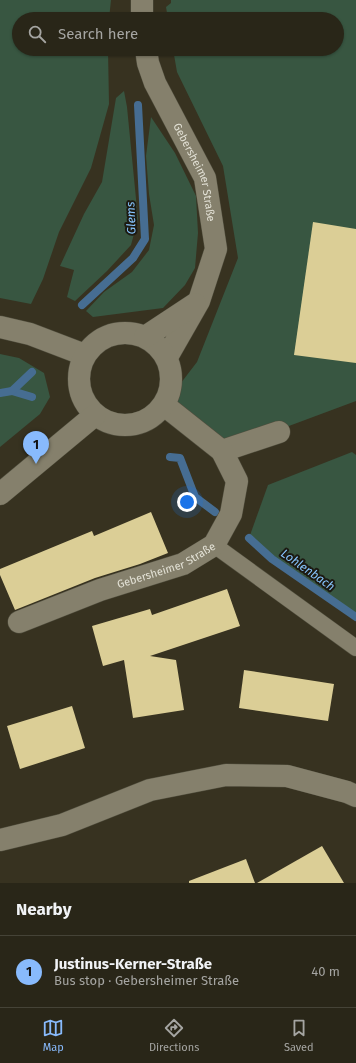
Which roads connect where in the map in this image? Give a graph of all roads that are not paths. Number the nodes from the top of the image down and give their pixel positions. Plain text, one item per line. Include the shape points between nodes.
1 (142, 0) edge
2 (142, 12) edge
3 (147, 56) edge
4 (199, 301) junction
5 (0, 327) edge
6 (145, 337) junction
7 (85, 355) junction
8 (167, 357) junction
9 (164, 405) junction
10 (95, 414) junction
11 (279, 432) dead end
12 (222, 451) junction
13 (0, 494) edge
14 (214, 545) junction
15 (19, 622) dead end
16 (356, 648) edge
17 (356, 796) edge
18 (0, 840) edge

1 - 2 main road
3 - 4 main road, Gebersheimer Straße via 155,83 205,178 216,249
4 - 6 main road
4 - 8 main road, Gebersheimer Straße
5 - 7 main road via 30,334
6 - 7 main road via 118,332 93,345
6 - 8 main road via 157,345
7 - 10 main road via 79,371 79,387 85,402
8 - 9 main road via 172,381 170,394
9 - 10 main road via 153,416 139,424 108,422
9 - 12 main road, Gebersheimer Straße
10 - 13 main road
11 - 12 main road
12 - 14 main road, Gebersheimer Straße via 237,481 231,514
14 - 15 main road, Gebersheimer Straße via 183,564 100,590
14 - 16 lane
17 - 18 main road via 287,776 226,775 150,790 62,825

